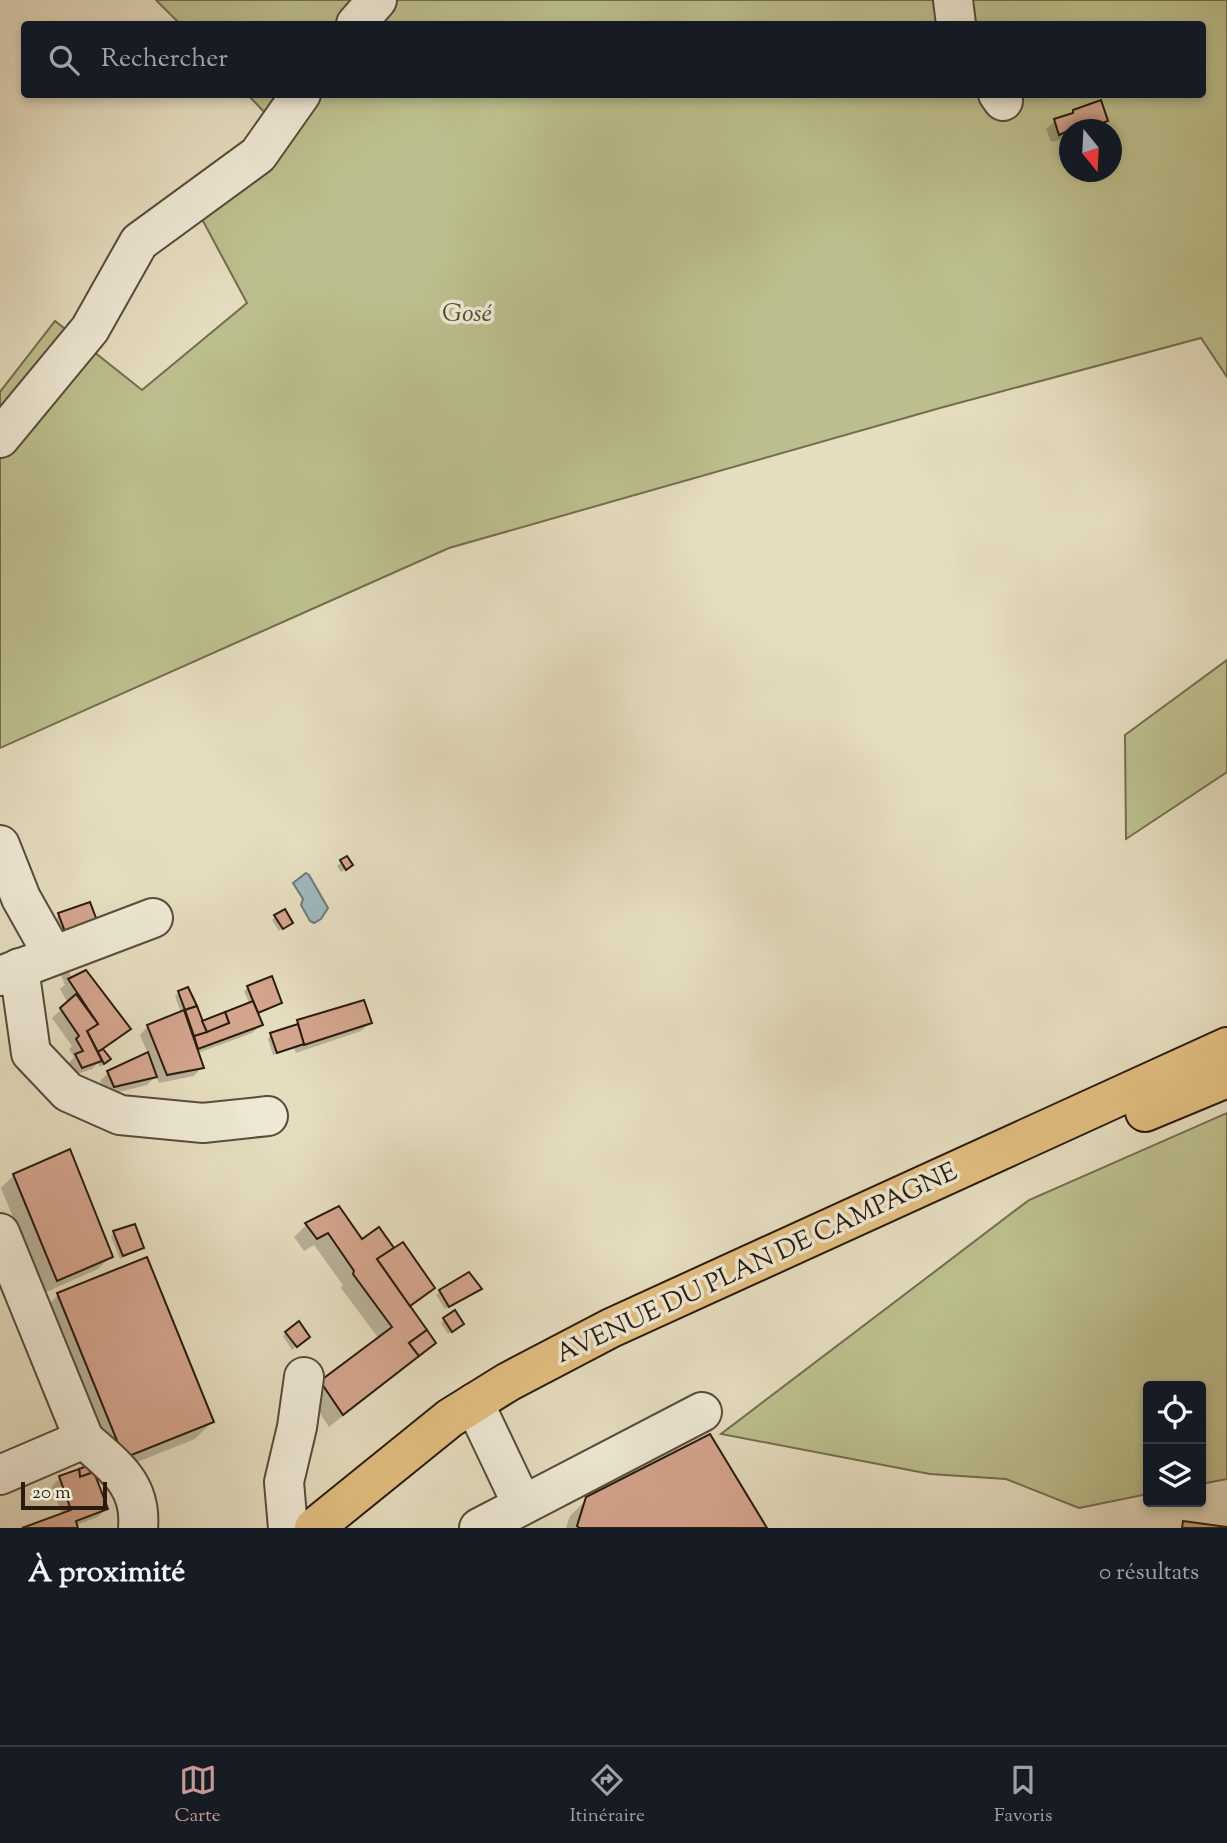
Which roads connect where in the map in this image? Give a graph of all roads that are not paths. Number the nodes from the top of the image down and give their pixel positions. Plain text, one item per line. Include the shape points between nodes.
1 (377, 0) edge
2 (953, 0) edge
3 (359, 21) edge
4 (956, 21) edge
5 (299, 98) edge
6 (0, 438) edge
7 (0, 845) edge
8 (153, 918) dead end
9 (24, 966) edge
10 (1227, 1046) edge
11 (1227, 1078) edge
12 (268, 1116) dead end
13 (0, 1233) edge
14 (304, 1377) dead end
15 (702, 1412) dead end
16 (479, 1414) junction
17 (84, 1439) junction
18 (0, 1475) edge
19 (522, 1504) junction
20 (138, 1528) edge
21 (288, 1528) edge
22 (314, 1528) edge
23 (351, 1528) edge
24 (479, 1528) edge

1 - 3 street
2 - 4 street
5 - 6 street via 258,155 139,242 90,329
7 - 9 street via 22,898
8 - 9 street
9 - 12 street via 31,1053 68,1092 120,1115 203,1123
10 - 16 main road, AVENUE DU PLAN DE CAMPAGNE via 611,1328 508,1382
11 - 16 main road, AVENUE DU PLAN DE CAMPAGNE via 1069,1144 637,1342 504,1410
13 - 17 street
14 - 21 street via 284,1482
15 - 19 street
16 - 19 street
16 - 22 main road, AVENUE DU PLAN DE CAMPAGNE via 450,1418
16 - 23 main road, AVENUE DU PLAN DE CAMPAGNE
17 - 18 street
17 - 20 street via 134,1492
19 - 24 street

